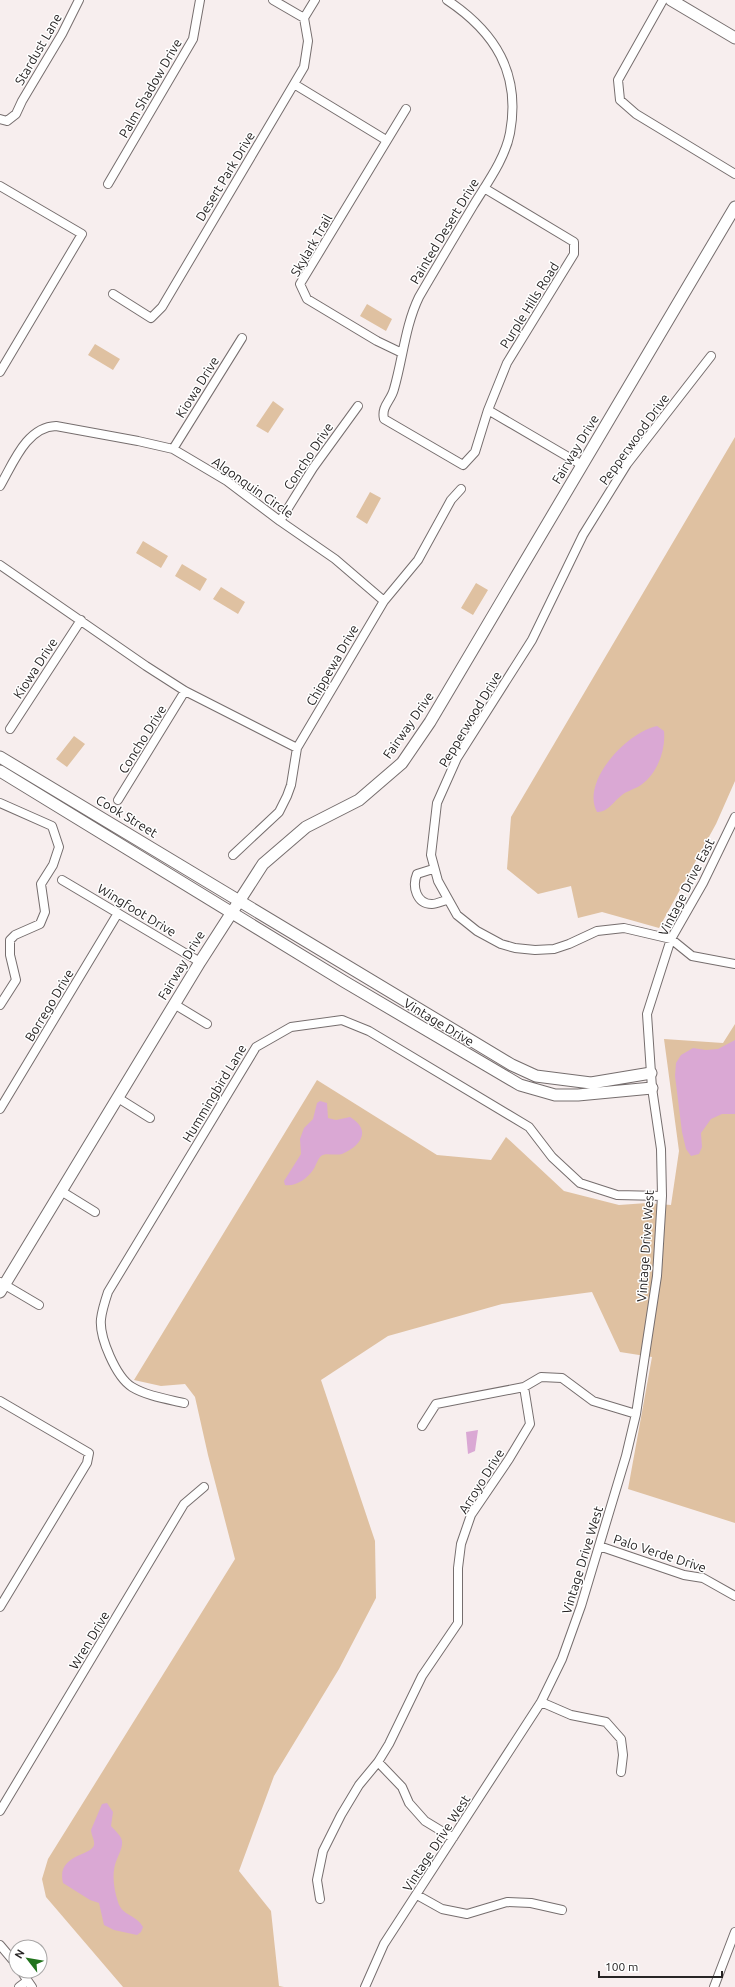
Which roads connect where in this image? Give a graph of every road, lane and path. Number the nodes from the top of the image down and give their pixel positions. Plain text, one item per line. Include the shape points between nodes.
1 (79, 0) edge
2 (200, 0) edge
3 (273, 0) edge
4 (315, 0) edge
5 (447, 0) edge
6 (663, 0) edge
7 (671, 0) edge
8 (304, 18) junction
9 (735, 38) edge
10 (294, 84) junction
11 (406, 109) dead end
12 (0, 119) edge
13 (386, 140) junction
14 (735, 174) edge
15 (108, 184) dead end
16 (0, 187) edge
17 (484, 188) junction
18 (735, 207) edge
19 (113, 294) dead end
20 (242, 338) dead end
21 (402, 353) junction
22 (711, 356) dead end
23 (0, 372) edge
24 (358, 406) dead end
25 (488, 410) junction
26 (173, 449) junction
27 (451, 459) joint
28 (582, 465) junction
29 (0, 486) edge
30 (462, 489) dead end
31 (280, 521) junction
32 (0, 565) edge
33 (384, 601) junction
34 (81, 620) junction
35 (185, 691) junction
36 (10, 729) dead end
37 (297, 748) junction
38 (0, 757) edge
39 (0, 771) edge
40 (118, 800) dead end
41 (0, 803) edge
42 (735, 817) edge
43 (233, 855) dead end
44 (433, 869) junction
45 (62, 880) dead end
46 (239, 900) junction
47 (447, 900) junction
48 (118, 912) junction
49 (231, 912) junction
50 (671, 939) junction
51 (200, 962) junction
52 (735, 964) edge
53 (174, 1004) junction
54 (0, 1005) edge
55 (207, 1024) dead end
56 (651, 1073) junction
57 (652, 1088) junction
58 (118, 1098) junction
59 (0, 1109) edge
60 (150, 1118) dead end
61 (61, 1191) junction
62 (662, 1196) junction
63 (95, 1212) dead end
64 (1, 1286) edge
65 (39, 1305) dead end
66 (524, 1387) junction
67 (0, 1401) edge
68 (184, 1403) dead end
69 (636, 1414) junction
70 (422, 1426) dead end
71 (204, 1487) dead end
72 (599, 1546) junction
73 (735, 1596) edge
74 (0, 1607) edge
75 (542, 1702) junction
76 (378, 1762) junction
77 (621, 1772) dead end
78 (0, 1811) edge
79 (453, 1838) junction
80 (417, 1895) junction
81 (320, 1899) dead end
82 (562, 1910) dead end
83 (735, 1932) edge
84 (0, 1945) edge
85 (8, 1954) edge
86 (30, 1984) edge
87 (19, 1987) edge
88 (365, 1987) edge
89 (714, 1987) edge

1 - 12 street, Stardust Lane via 16,114 7,121
2 - 15 street, Palm Shadow Drive via 193,39
3 - 8 street
4 - 8 street
5 - 17 street, Painted Desert Drive via 467,13 495,44 505,65 510,86 510,134 499,162
6 - 14 street via 618,80 620,100 636,114
7 - 9 street
8 - 10 street, Desert Park Drive via 308,41 304,67
10 - 13 street
10 - 19 street, Desert Park Drive via 162,307 151,318
11 - 13 street, Skylark Trail
13 - 21 street, Skylark Trail via 300,284 307,299
16 - 23 street via 82,234
17 - 21 street, Painted Desert Drive via 418,297
17 - 25 street, Purple Hills Road via 574,242 574,254 507,363
18 - 28 street, Fairway Drive
20 - 26 street, Kiowa Drive
21 - 27 street, Painted Desert Drive via 393,393 383,409 384,420
22 - 44 street, Pepperwood Drive via 627,464 583,535 532,640 457,758 437,803 431,840
24 - 31 street, Concho Drive via 317,461
25 - 27 street, Purple Hills Road via 474,452 463,465
25 - 28 street
26 - 29 street, Algonquin Circle via 138,440 48,426 28,439
26 - 31 street, Algonquin Circle via 227,481
28 - 46 street, Fairway Drive via 430,722 402,762 359,800 306,828 263,864
30 - 33 street, Chippewa Drive via 451,500 418,560
31 - 33 street, Algonquin Circle via 335,559
32 - 34 street
33 - 37 street, Chippewa Drive
34 - 35 street
34 - 36 street, Kiowa Drive
35 - 37 street
35 - 40 street, Concho Drive
37 - 43 street, Chippewa Drive via 291,785 279,812
38 - 46 street, Cook Street
39 - 49 street
41 - 54 street via 52,826 59,847 53,865 40,884 45,912 40,924 15,935 10,940 10,954 16,980
42 - 50 street, Vintage Drive East via 703,883
44 - 47 street, Pepperwood Drive
44 - 47 street via 417,874 414,885 417,895 429,904
45 - 48 street, Wingfoot Drive
46 - 49 street, Fairway Drive
46 - 56 street, Vintage Drive via 512,1065 536,1076 590,1083
47 - 50 street, Pepperwood Drive via 457,915 477,931 488,938 516,948 554,949 597,931 624,928
48 - 51 street, Wingfoot Drive
48 - 59 street, Borrego Drive
49 - 51 street, Fairway Drive
49 - 57 street, Vintage Drive via 520,1085 555,1095 578,1096
50 - 52 street via 692,956
50 - 56 street, Vintage Drive East via 647,1014
51 - 53 street, Fairway Drive
53 - 55 street
53 - 58 street, Fairway Drive
56 - 57 street, Vintage Drive East
57 - 62 street, Vintage Drive West via 661,1149
58 - 60 street
58 - 61 street, Fairway Drive
61 - 63 street
61 - 64 street, Fairway Drive
62 - 68 street, Hummingbird Lane via 617,1195 580,1184 552,1157 529,1127 369,1031 342,1020 291,1027 256,1047 108,1292 101,1320 104,1344 116,1368 131,1386 159,1398
62 - 69 street, Vintage Drive West via 657,1276
64 - 65 street
66 - 69 street via 541,1377 562,1378 593,1401
66 - 70 street via 436,1404
66 - 76 street, Arroyo Drive via 530,1424 471,1515 461,1544 458,1568 458,1623 422,1676
67 - 74 street via 89,1453 87,1463
69 - 72 street, Vintage Drive West
71 - 78 street, Wren Drive via 184,1504
72 - 73 street, Palo Verde Drive via 684,1575 702,1578
72 - 75 street, Vintage Drive West via 562,1659
75 - 77 street via 571,1715 606,1722 621,1739 624,1755
75 - 79 street, Vintage Drive West
76 - 79 street via 402,1787 409,1803 425,1821
76 - 81 street, Arroyo Drive via 359,1785 340,1815 323,1852 317,1880
79 - 80 street, Vintage Drive West
80 - 82 street via 442,1909 467,1914 507,1902
80 - 88 street, Vintage Drive West via 384,1944
83 - 89 street
84 - 85 street
86 - 87 street

